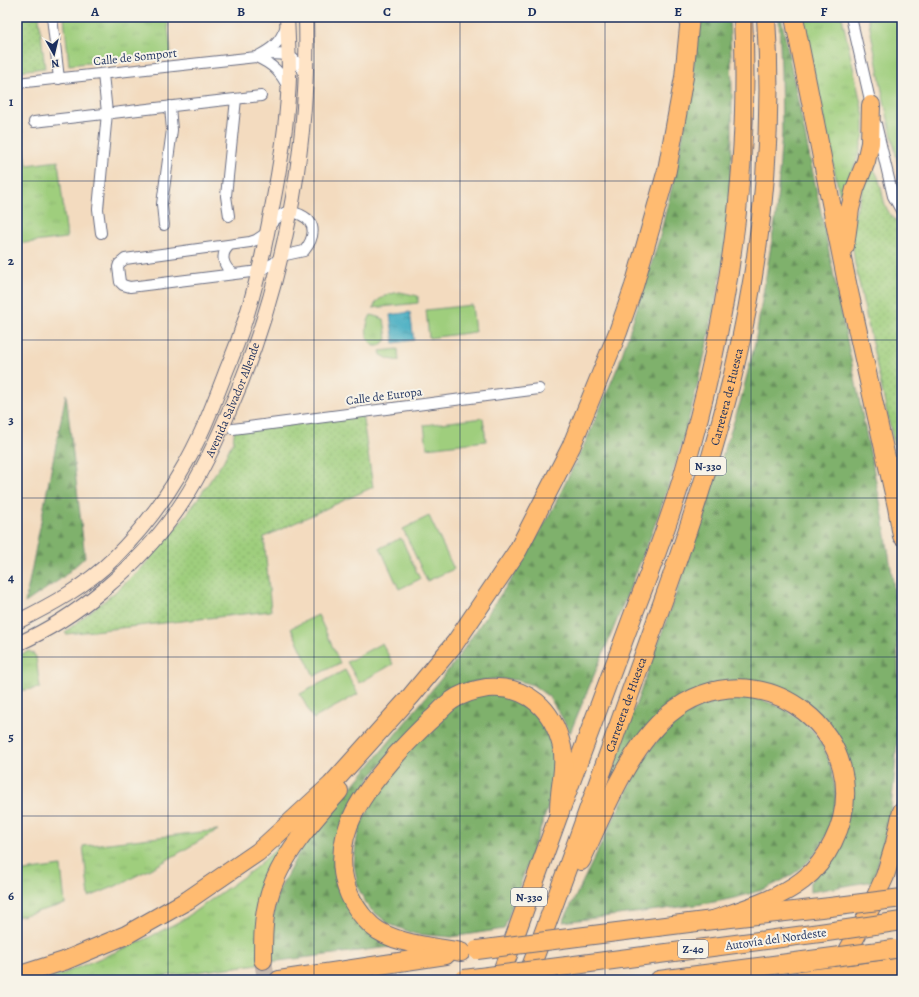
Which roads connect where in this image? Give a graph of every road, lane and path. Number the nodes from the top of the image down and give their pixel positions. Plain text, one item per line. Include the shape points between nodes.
1 (52, 17) edge
2 (306, 17) edge
3 (690, 17) edge
4 (743, 17) edge
5 (766, 17) edge
6 (794, 17) edge
7 (852, 17) edge
8 (287, 20) edge
9 (260, 55) junction
10 (289, 56) junction
11 (103, 74) junction
12 (306, 76) junction
13 (59, 79) junction
14 (17, 84) edge
15 (288, 88) junction
16 (261, 96) dead end
17 (236, 99) junction
18 (871, 105) junction
19 (170, 106) junction
20 (107, 113) junction
21 (34, 122) dead end
22 (290, 211) junction
23 (902, 212) edge
24 (229, 216) dead end
25 (164, 225) dead end
26 (268, 229) junction
27 (101, 233) dead end
28 (230, 245) junction
29 (281, 256) junction
30 (259, 271) junction
31 (234, 274) junction
32 (847, 283) junction
33 (539, 389) dead end
34 (233, 429) dead end
35 (902, 536) edge
36 (17, 622) edge
37 (455, 643) junction
38 (17, 644) edge
39 (902, 811) edge
40 (559, 814) junction
41 (557, 896) junction
42 (902, 898) edge
43 (714, 920) junction
44 (902, 921) edge
45 (898, 949) edge
46 (469, 951) junction
47 (262, 960) tunnel mouth
48 (902, 967) edge
49 (17, 976) edge
50 (827, 979) edge
51 (279, 980) edge
52 (460, 980) edge
53 (464, 980) edge
54 (499, 980) edge
55 (526, 980) edge
56 (659, 980) edge
57 (801, 980) edge

1 - 13 street
2 - 12 main road, Avenida Salvador Allende
3 - 37 highway via 684,77 667,170 618,332 571,447 518,550
4 - 40 highway, Carretera de Huesca / N-330 via 745,81 738,205 723,314 708,384 680,484
5 - 41 highway, Carretera de Huesca / N-330 via 768,126 764,192 755,266 735,367 702,487 678,561
6 - 32 highway
7 - 18 street
8 - 9 street via 278,42
8 - 10 main road, Avenida Salvador Allende
9 - 10 street
9 - 11 street, Calle de Somport
9 - 15 street via 274,66
10 - 12 street via 298,62
10 - 15 main road, Avenida Salvador Allende
11 - 13 street, Calle de Somport
11 - 20 street
12 - 22 main road, Avenida Salvador Allende
13 - 14 street, Calle de Somport
15 - 26 main road, Avenida Salvador Allende via 282,152
16 - 17 street
17 - 19 street
17 - 24 street via 226,196
18 - 23 street via 893,196
18 - 32 highway via 870,143 852,202 846,232
19 - 20 street
19 - 25 street via 172,130 162,204
20 - 21 street
20 - 27 street via 98,209
22 - 26 street via 279,216
22 - 29 main road, Avenida Salvador Allende
22 - 29 street via 309,220 312,237 304,251
26 - 28 street via 256,240
26 - 30 main road, Avenida Salvador Allende
28 - 31 street via 224,252 223,262
28 - 31 street via 125,259 118,267 120,282 130,287
29 - 30 street
29 - 38 main road, Avenida Salvador Allende via 262,325 240,387 207,460 188,494 146,549 105,588 58,622
30 - 31 street
30 - 36 main road, Avenida Salvador Allende via 241,334 212,409 192,452 169,491 144,524 102,569 61,599
32 - 35 highway
33 - 34 street, Calle de Europa
37 - 47 highway via 445,665 407,714 289,852 269,896 264,917
37 - 49 highway via 331,785 258,852 188,900 126,934 64,961
39 - 50 highway via 885,876 840,965
40 - 46 highway via 564,766 558,732 542,707 527,694 497,688 468,692 450,701 414,734 365,794 354,813 343,848 345,886 351,899 373,927 388,935 408,942
40 - 54 highway, N-330
41 - 43 highway via 571,880 619,782 637,750 651,732 668,714 704,693 746,688 787,700 807,712 823,731 834,746 842,766 845,807 840,829 830,849 804,880 753,906
41 - 55 highway, N-330
42 - 43 highway, bridge
43 - 46 highway, bridge
44 - 53 highway, Autovía del Nordeste / Z-40, bridge
45 - 56 highway, Autovía del Nordeste / Z-40, bridge
46 - 51 highway
48 - 50 highway
50 - 57 highway, bridge
52 - 53 highway, Autovía del Nordeste / Z-40

